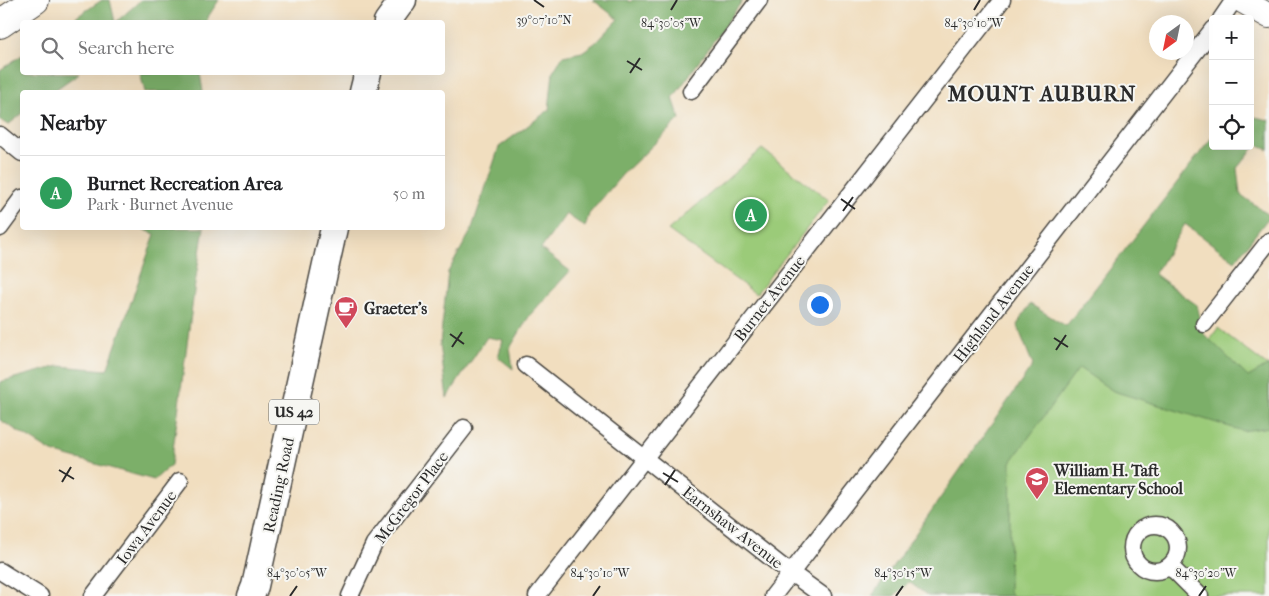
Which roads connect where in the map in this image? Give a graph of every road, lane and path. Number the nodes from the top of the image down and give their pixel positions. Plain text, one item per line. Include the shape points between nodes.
1 (21, 0) edge
2 (35, 0) edge
3 (402, 0) edge
4 (759, 0) edge
5 (1002, 0) edge
6 (1234, 0) edge
7 (1241, 0) edge
8 (1224, 15) edge
9 (1269, 16) edge
10 (0, 18) edge
11 (388, 20) edge
12 (0, 24) edge
13 (1209, 34) edge
14 (367, 75) edge
15 (364, 90) edge
16 (691, 91) dead end
17 (0, 135) edge
18 (20, 151) edge
19 (20, 201) edge
20 (0, 228) edge
21 (334, 230) edge
22 (1269, 241) edge
23 (1204, 324) dead end
24 (526, 365) dead end
25 (464, 428) dead end
26 (644, 457) junction
27 (180, 481) dead end
28 (1168, 567) dead end
29 (0, 571) edge
30 (791, 573) junction
31 (40, 596) edge
32 (93, 596) edge
33 (251, 596) edge
34 (350, 596) edge
35 (537, 596) edge
36 (773, 596) edge
37 (823, 596) edge
38 (1200, 596) edge

1 - 10 highway
2 - 12 highway
3 - 11 main road
4 - 16 street
5 - 26 street, Burnet Avenue
6 - 8 street
7 - 9 street
13 - 30 street, Highland Avenue
14 - 15 main road
17 - 18 street
19 - 20 street
21 - 33 main road, Reading Road / US 42
22 - 23 street
24 - 26 street, Earnshaw Avenue
25 - 34 street, McGregor Place via 374,544
26 - 30 street, Earnshaw Avenue
26 - 35 street, Burnet Avenue
27 - 32 street, Iowa Avenue
28 - 38 street
29 - 31 street
30 - 36 street, Highland Avenue
30 - 37 street, Earnshaw Avenue

